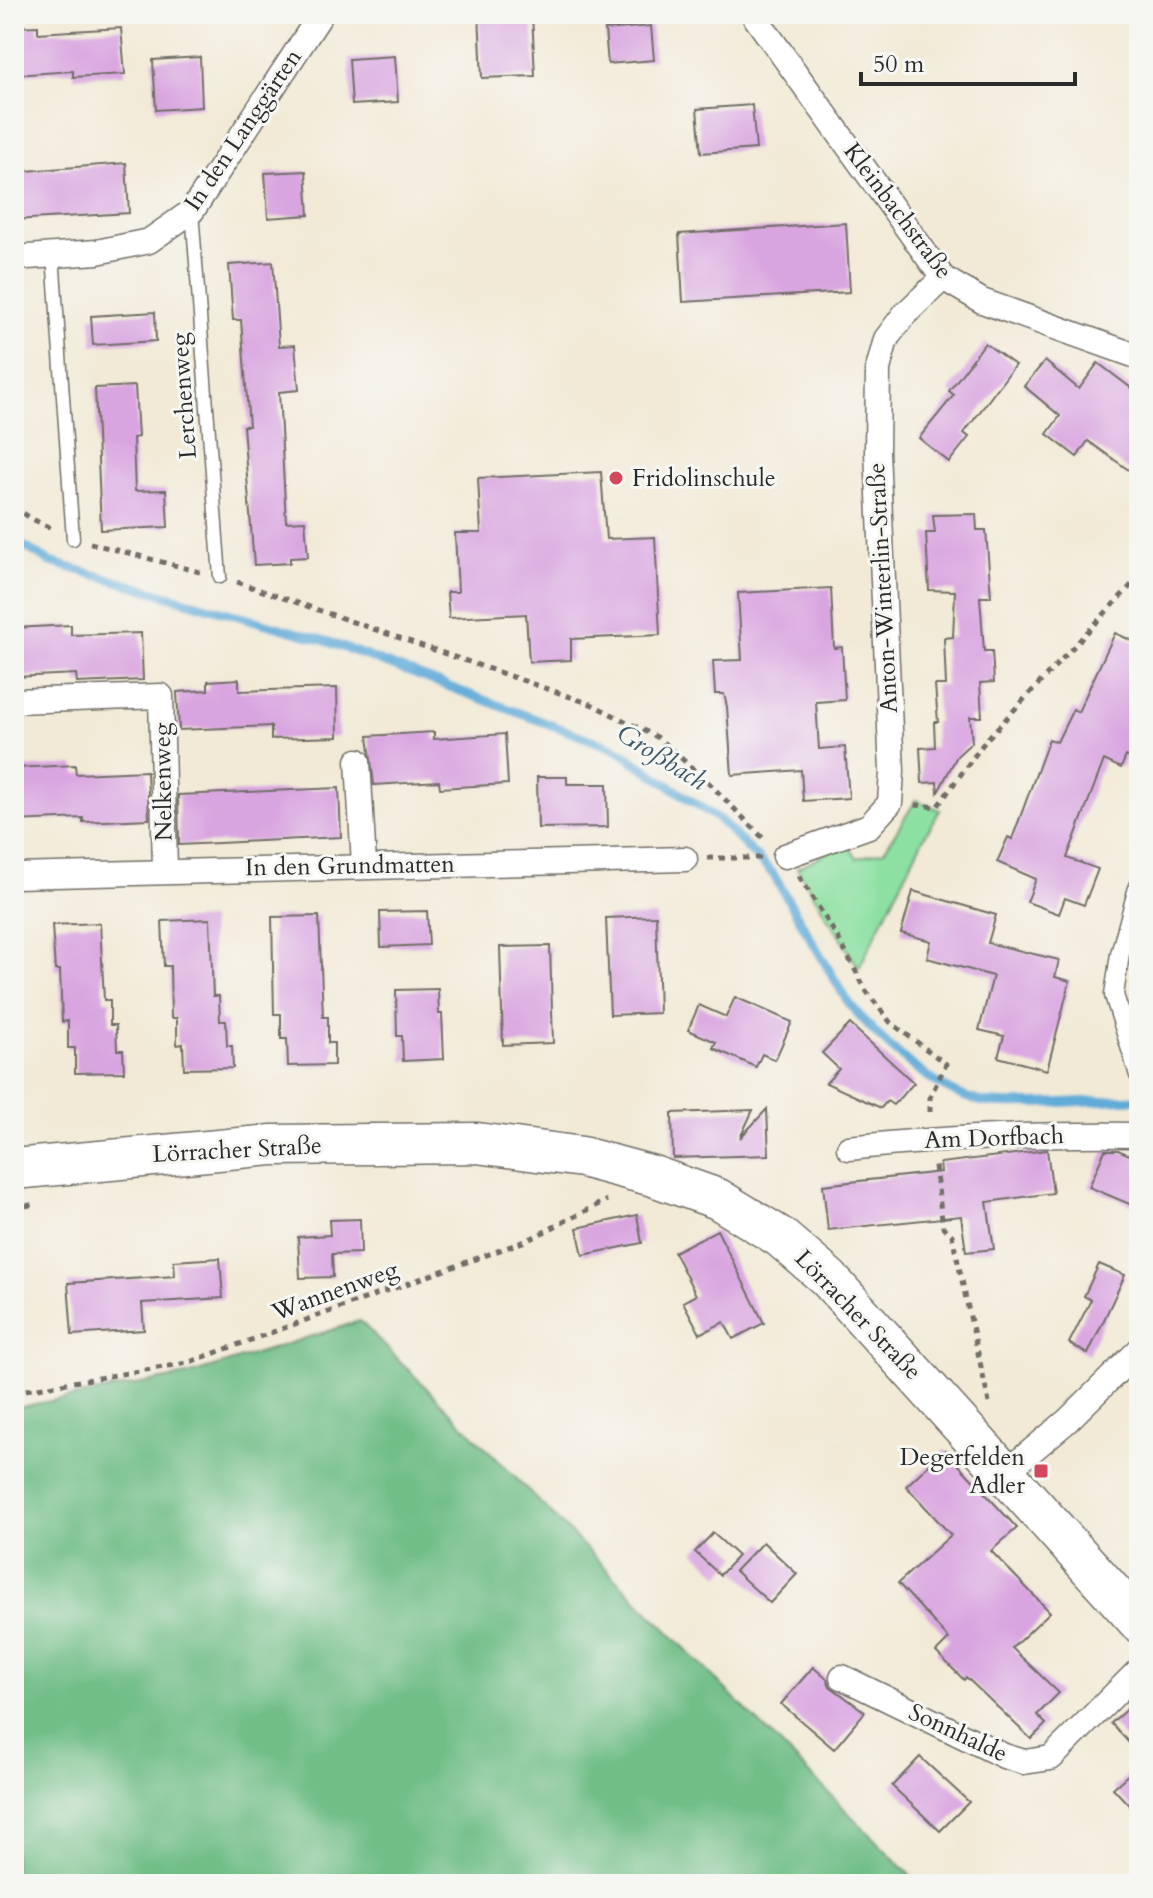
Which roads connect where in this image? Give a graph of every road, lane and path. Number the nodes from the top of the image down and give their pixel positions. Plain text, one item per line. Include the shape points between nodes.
1 (321, 14) edge
2 (753, 14) edge
3 (192, 211) junction
4 (53, 255) junction
5 (14, 258) edge
6 (943, 278) junction
7 (1139, 357) edge
8 (14, 506) edge
9 (73, 539) junction
10 (220, 577) junction
11 (1139, 577) edge
12 (14, 701) edge
13 (358, 761) dead end
14 (890, 803) junction
15 (785, 856) junction
16 (750, 858) dead end
17 (685, 859) joint
18 (364, 865) junction
19 (165, 871) junction
20 (14, 876) edge
21 (1139, 884) edge
22 (1139, 1075) edge
23 (930, 1097) dead end
24 (1139, 1135) edge
25 (931, 1139) junction
26 (849, 1148) dead end
27 (14, 1169) edge
28 (653, 1176) junction
29 (1139, 1350) edge
30 (14, 1392) edge
31 (997, 1464) junction
32 (1139, 1622) edge
33 (1139, 1670) edge
34 (842, 1677) dead end

1 - 3 street, In den Langgärten
2 - 6 street, Kleinbachstraße
3 - 4 street, In den Langgärten via 149,241
3 - 10 lane, Lerchenweg
4 - 5 street, In den Langgärten
4 - 9 lane
6 - 7 street, Kleinbachstraße via 982,301
6 - 14 street, Anton-Winterlin-Straße via 886,339 878,369
8 - 9 path
9 - 10 path
10 - 15 path via 591,704 657,737
11 - 14 path via 986,740 937,807
12 - 19 street, Nelkenweg via 161,696
13 - 18 street
14 - 15 street via 869,826
15 - 23 path via 890,1022 946,1064
16 - 17 path
17 - 18 street, In den Grundmatten
18 - 19 street, In den Grundmatten
19 - 20 street, In den Grundmatten
21 - 22 street via 1114,995
24 - 25 street, Am Dorfbach
25 - 26 street, Am Dorfbach
25 - 31 path via 943,1227 952,1235
27 - 28 main road, Lörracher Straße via 272,1145 477,1143 582,1157
28 - 30 path, Wannenweg via 528,1240 187,1363
28 - 31 main road, Lörracher Straße via 718,1199 780,1237 828,1278
29 - 31 street via 1067,1421
31 - 32 main road, Lörracher Straße
33 - 34 street, Sonnhalde via 1051,1758 1024,1762

